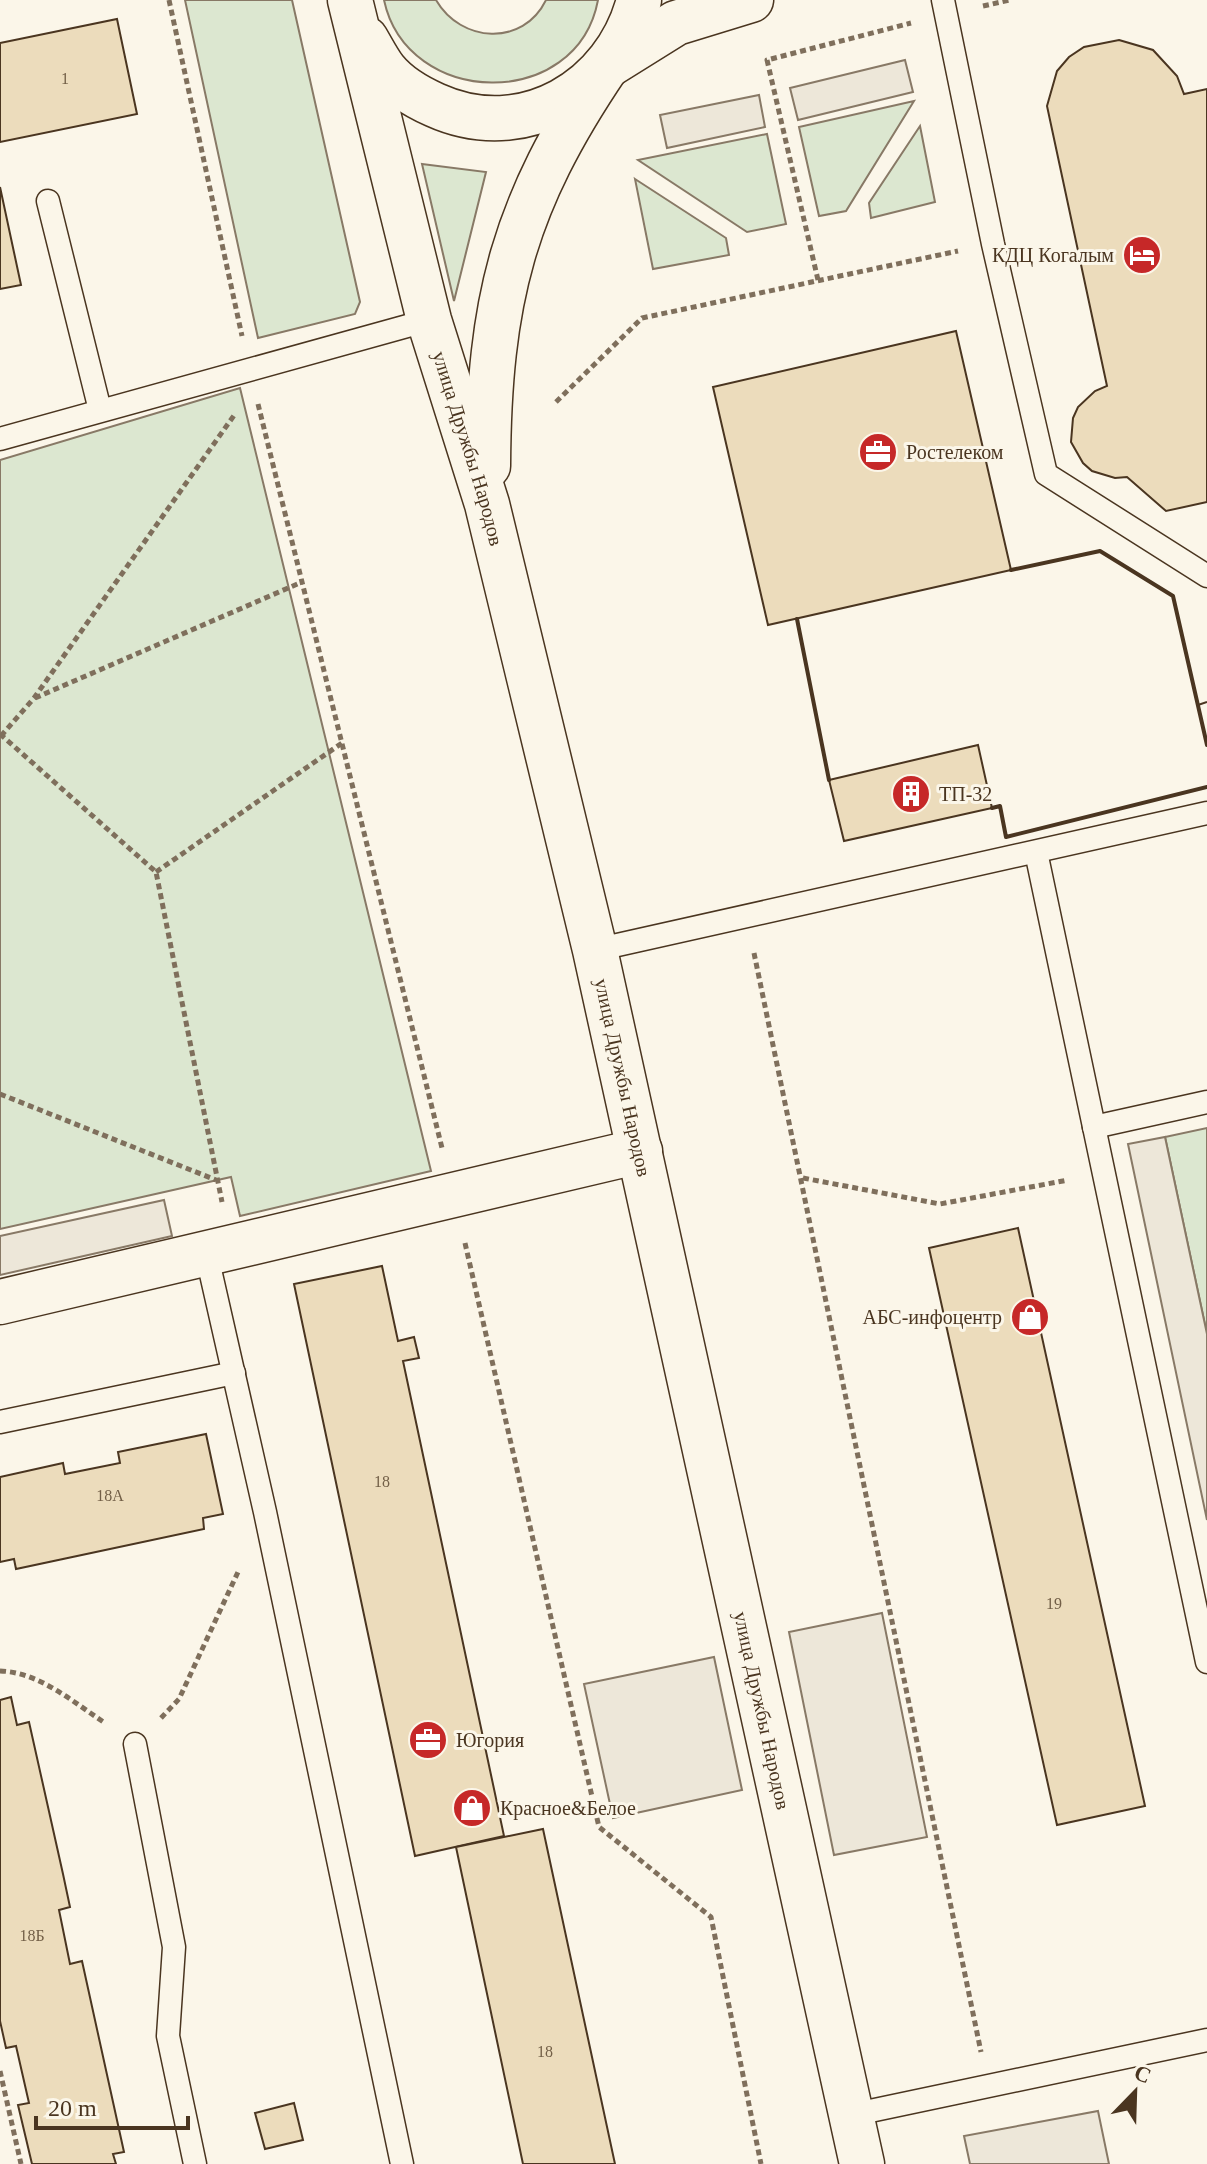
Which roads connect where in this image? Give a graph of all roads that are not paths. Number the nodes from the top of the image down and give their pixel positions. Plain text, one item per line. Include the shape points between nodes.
1 (350, 0) edge
2 (639, 0) edge
3 (751, 0) edge
4 (944, 7) edge
5 (607, 66) junction
6 (48, 201) dead end
7 (429, 320) junction
8 (100, 410) junction
9 (0, 439) edge
10 (487, 504) junction
11 (1207, 576) edge
12 (1207, 813) edge
13 (1036, 852) junction
14 (595, 950) junction
15 (1207, 1102) edge
16 (1094, 1127) junction
17 (640, 1151) junction
18 (206, 1252) junction
19 (0, 1302) edge
20 (234, 1373) junction
21 (0, 1422) edge
22 (1207, 1662) edge
23 (135, 1744) road end
24 (1207, 2040) edge
25 (851, 2115) junction
26 (195, 2164) edge
27 (402, 2164) edge
28 (862, 2164) edge

1 - 5 main road, улица Дружбы Народов via 387,72 416,97 451,112 489,119 527,115 563,102
1 - 7 main road, улица Дружбы Народов
2 - 5 main road, улица Дружбы Народов via 629,31
3 - 5 main road via 676,23
4 - 11 lane via 1046,474
5 - 10 main road via 551,158 513,246 491,353
6 - 8 lane
7 - 8 lane via 251,378
7 - 10 main road, улица Дружбы Народов
8 - 9 lane
10 - 14 main road, улица Дружбы Народов
12 - 13 lane
13 - 14 lane
13 - 16 lane
14 - 17 main road, улица Дружбы Народов
15 - 16 lane
16 - 22 lane
17 - 18 main road
17 - 25 main road, улица Дружбы Народов
18 - 19 main road
18 - 20 lane
20 - 21 lane
20 - 27 lane
23 - 26 lane via 174,1947 168,2036
24 - 25 lane
25 - 28 main road, улица Дружбы Народов

